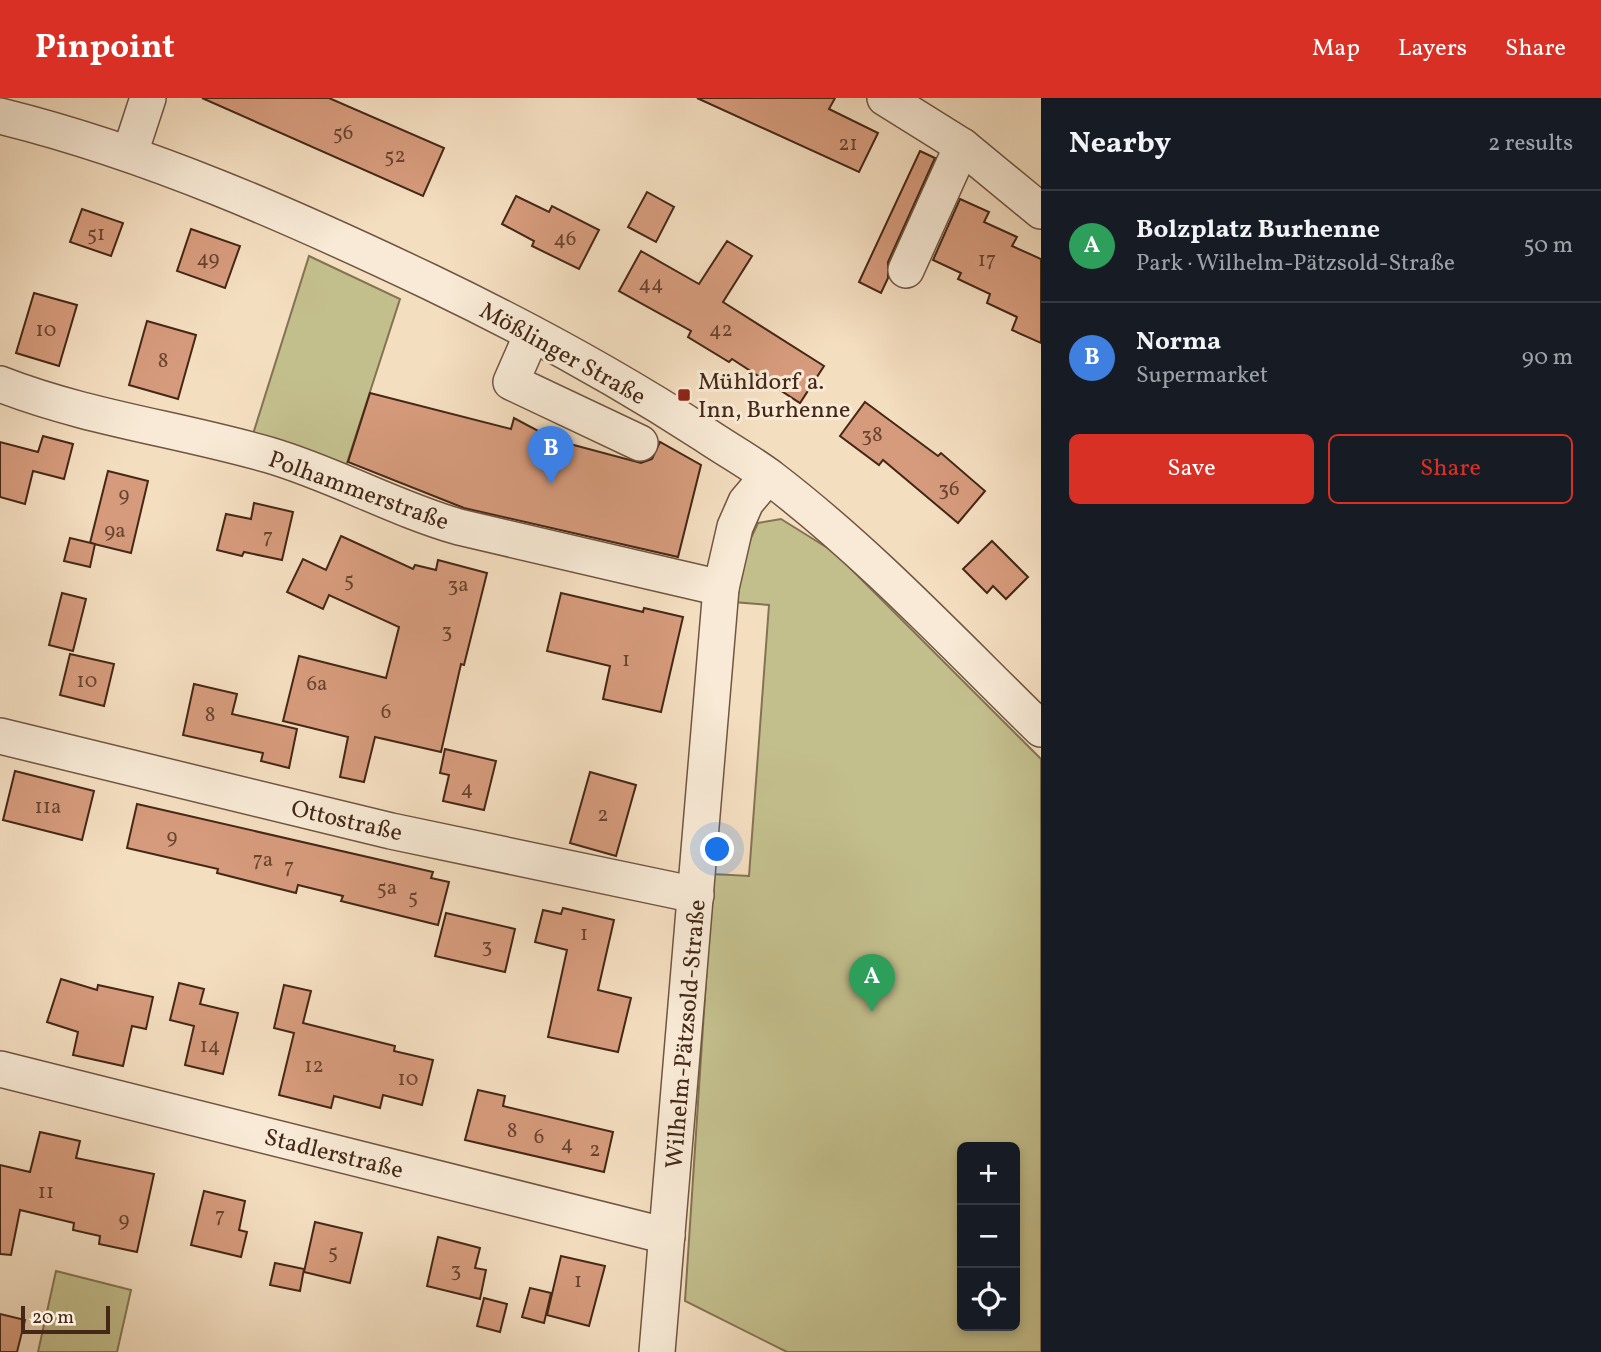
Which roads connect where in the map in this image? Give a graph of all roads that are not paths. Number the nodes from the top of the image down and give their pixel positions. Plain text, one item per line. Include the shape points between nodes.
1 (148, 98) edge
2 (885, 98) edge
3 (0, 116) edge
4 (962, 146) junction
5 (130, 153) junction
6 (1041, 211) edge
7 (906, 270) dead end
8 (532, 334) junction
9 (0, 384) edge
10 (640, 443) dead end
11 (768, 476) junction
12 (721, 588) junction
13 (1041, 729) edge
14 (0, 736) edge
15 (696, 895) junction
16 (0, 1069) edge
17 (667, 1236) junction
18 (657, 1352) edge

1 - 5 street
2 - 4 street
3 - 5 street, Mößlinger Straße
4 - 6 street
4 - 7 street
5 - 8 street, Mößlinger Straße via 367,252
8 - 10 street via 511,382
8 - 11 street, Mößlinger Straße via 658,405
9 - 12 street, Polhammerstraße via 46,402 272,456 459,527
11 - 12 street, Wilhelm-Pätzsold-Straße via 746,502 734,527
11 - 13 street, Mößlinger Straße via 847,539
12 - 15 street, Wilhelm-Pätzsold-Straße
14 - 15 street, Ottostraße via 391,831
15 - 17 street, Wilhelm-Pätzsold-Straße
16 - 17 street, Stadlerstraße
17 - 18 street, Wilhelm-Pätzsold-Straße

